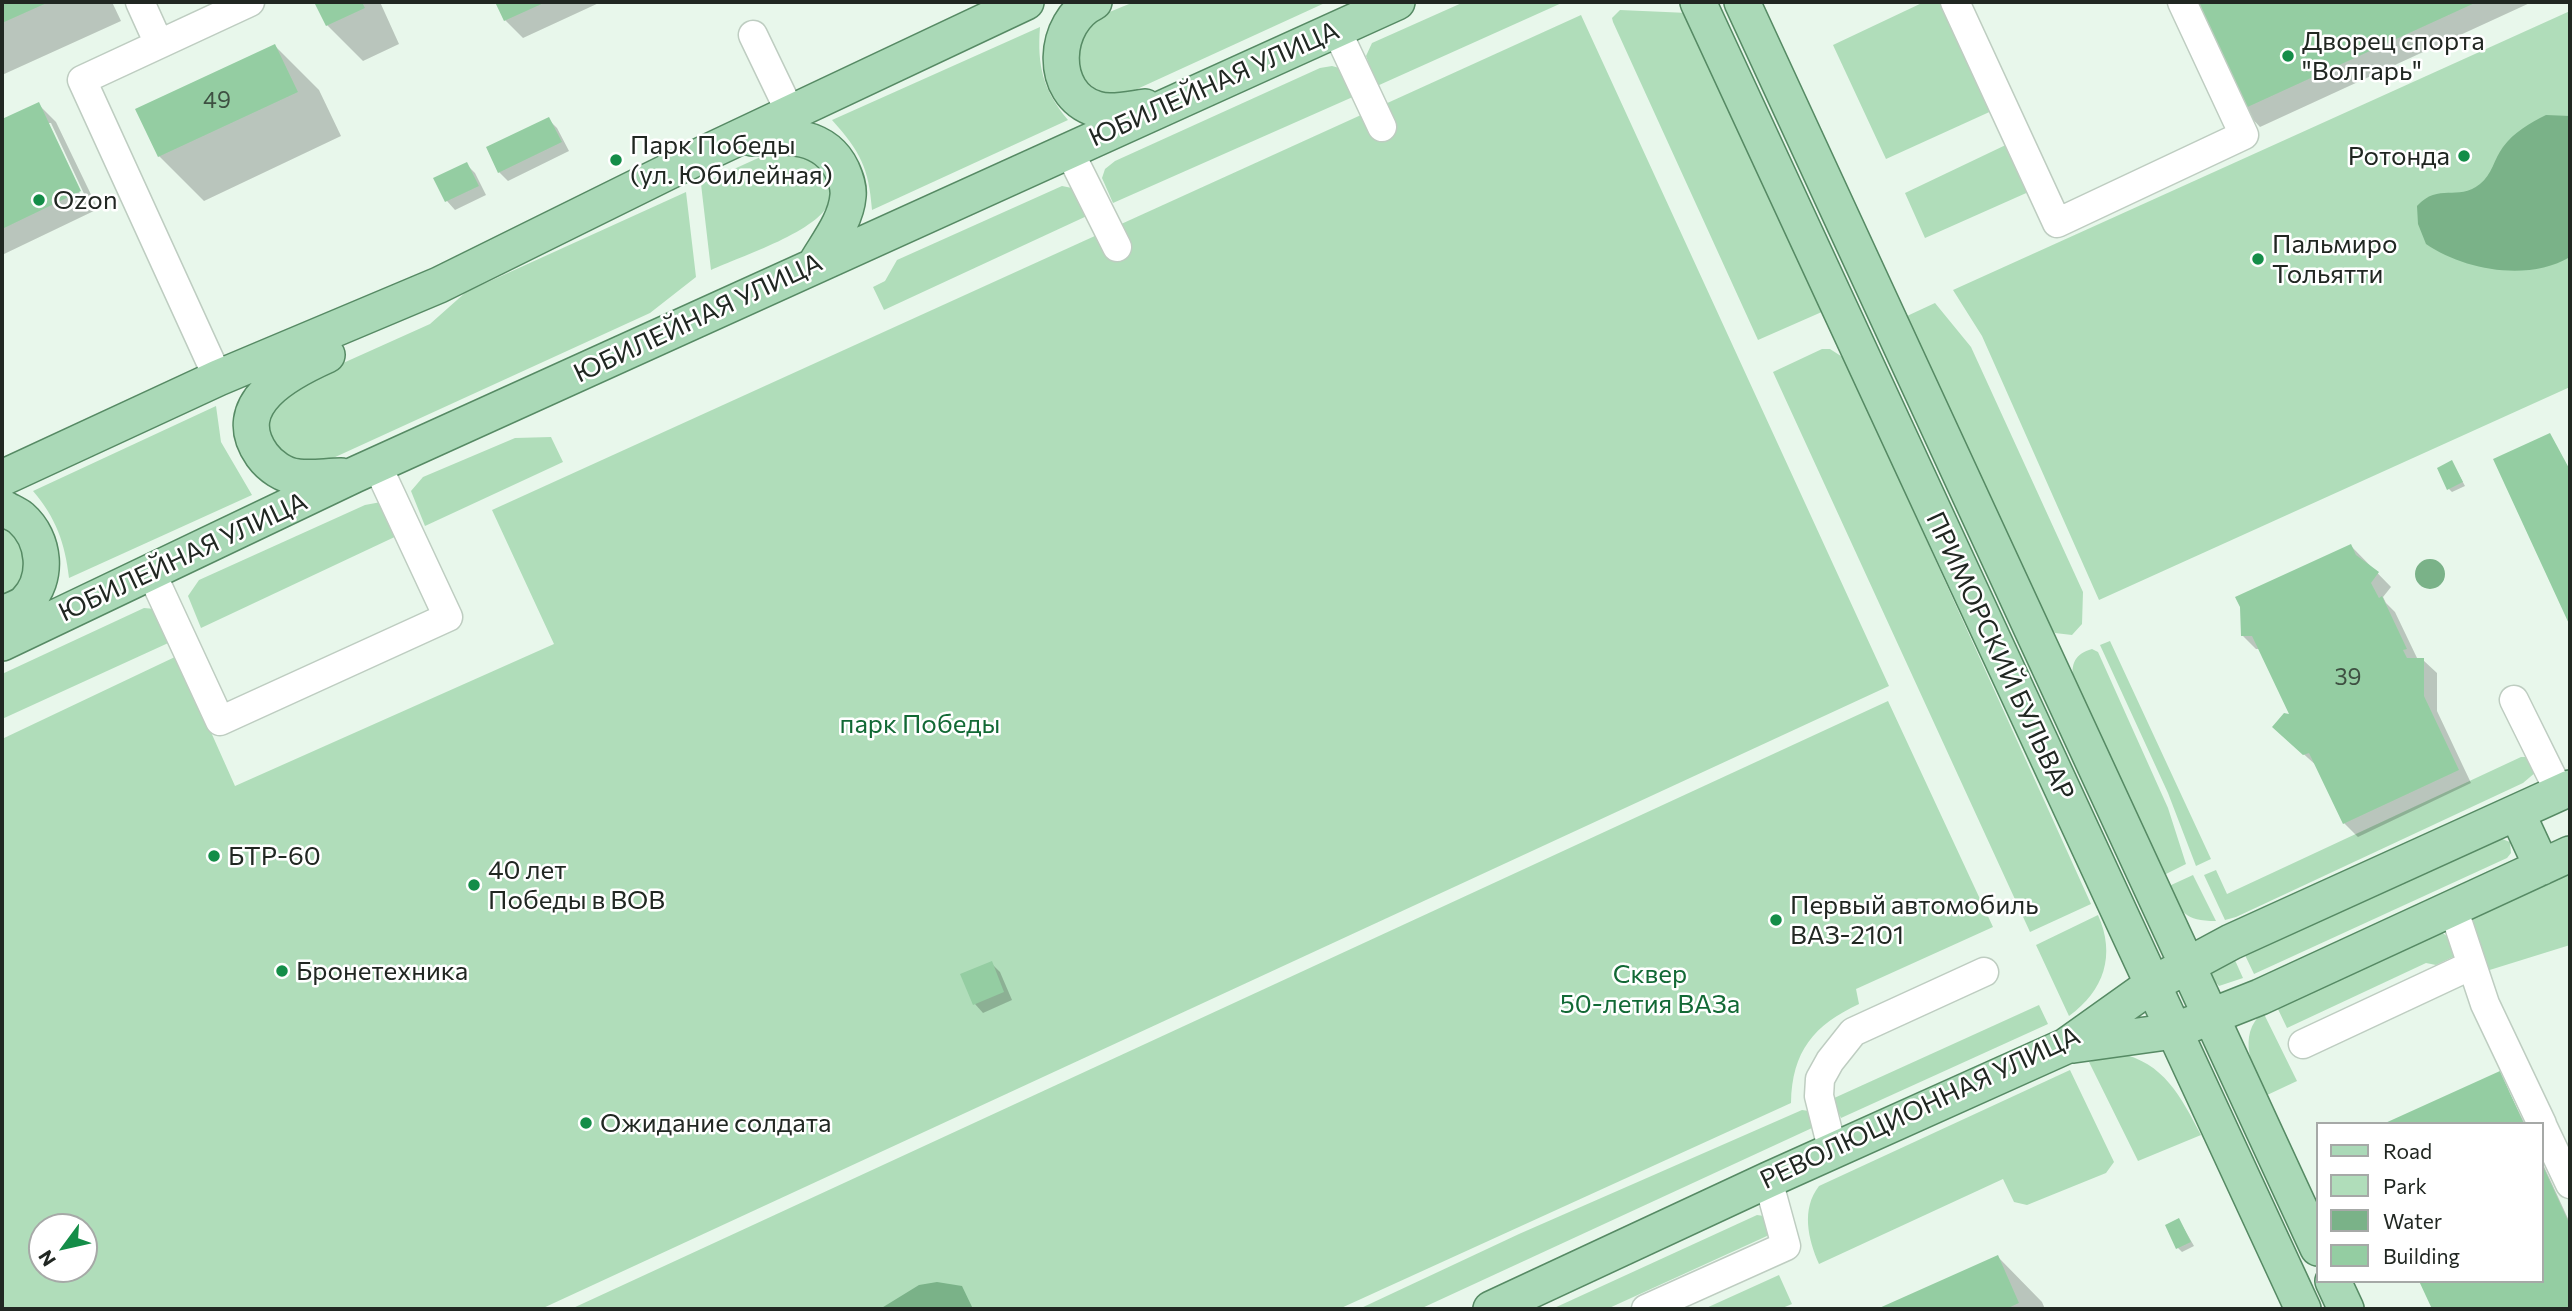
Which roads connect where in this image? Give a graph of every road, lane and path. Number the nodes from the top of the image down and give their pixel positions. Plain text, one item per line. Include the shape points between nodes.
1 (139, 2) edge
2 (250, 2) edge
3 (1026, 2) edge
4 (1094, 2) edge
5 (1397, 2) edge
6 (1698, 2) edge
7 (1742, 2) edge
8 (1955, 2) edge
9 (2182, 2) edge
10 (1336, 29) junction
11 (753, 36) dead end
12 (159, 44) junction
13 (1175, 101) junction
14 (792, 114) junction
15 (1382, 127) dead end
16 (737, 140) junction
17 (1068, 149) junction
18 (1117, 247) dead end
19 (815, 265) junction
20 (439, 285) junction
21 (218, 378) junction
22 (365, 470) junction
23 (2, 478) edge
24 (2, 507) edge
25 (151, 572) junction
26 (2, 614) edge
27 (2, 643) edge
28 (2514, 700) dead end
29 (2565, 791) edge
30 (2518, 813) junction
31 (2556, 861) edge
32 (2453, 908) junction
33 (2472, 965) junction
34 (2187, 966) junction
35 (1984, 972) dead end
36 (2153, 984) junction
37 (2210, 1017) junction
38 (2174, 1031) junction
39 (2303, 1044) dead end
40 (2066, 1046) junction
41 (2541, 1122) edge
42 (2544, 1128) edge
43 (1833, 1152) junction
44 (1768, 1180) junction
45 (2570, 1184) edge
46 (2316, 1244) edge
47 (2334, 1283) edge
48 (1491, 1309) edge
49 (1646, 1309) edge
50 (2303, 1309) edge
51 (2346, 1309) edge

1 - 12 street
2 - 12 street
3 - 14 main road
4 - 13 main road via 1068,26 1061,48 1061,70 1071,93 1096,109 1123,111
5 - 10 main road, ЮБИЛЕЙНАЯ УЛИЦА
6 - 36 main road, ПРИМОРСКИЙ БУЛЬВАР
7 - 34 main road
8 - 9 street via 2057,223 2244,135
10 - 13 main road, ЮБИЛЕЙНАЯ УЛИЦА
10 - 15 street
11 - 14 street
12 - 21 street via 82,80
13 - 17 main road, ЮБИЛЕЙНАЯ УЛИЦА
14 - 16 main road
16 - 19 main road via 780,135 808,139 827,150 839,165 848,197 839,224
16 - 20 main road
17 - 18 street
17 - 19 main road, ЮБИЛЕЙНАЯ УЛИЦА
19 - 22 main road, ЮБИЛЕЙНАЯ УЛИЦА
20 - 21 main road
20 - 22 main road via 396,323 281,379 254,410 251,426 256,445 275,468 296,477
21 - 23 main road
22 - 25 main road, ЮБИЛЕЙНАЯ УЛИЦА
22 - 25 street via 448,617 220,721
24 - 26 main road via 21,518 34,536 41,578 25,603
25 - 27 main road, ЮБИЛЕЙНАЯ УЛИЦА
28 - 29 street
29 - 30 main road, РЕВОЛЮЦИОННАЯ УЛИЦА
30 - 31 main road
30 - 34 main road, РЕВОЛЮЦИОННАЯ УЛИЦА
31 - 32 main road
32 - 33 street
32 - 37 main road
33 - 39 street
33 - 41 street via 2485,1004
34 - 36 main road, РЕВОЛЮЦИОННАЯ УЛИЦА
34 - 37 main road
35 - 43 street via 1853,1032 1821,1079 1819,1096
36 - 38 main road, ПРИМОРСКИЙ БУЛЬВАР
36 - 40 main road, РЕВОЛЮЦИОННАЯ УЛИЦА
37 - 38 main road
37 - 46 main road
38 - 40 main road
38 - 50 main road, ПРИМОРСКИЙ БУЛЬВАР
40 - 43 main road, РЕВОЛЮЦИОННАЯ УЛИЦА
42 - 45 street
43 - 44 main road, РЕВОЛЮЦИОННАЯ УЛИЦА
44 - 48 main road, РЕВОЛЮЦИОННАЯ УЛИЦА
44 - 49 street via 1786,1246
47 - 51 main road

